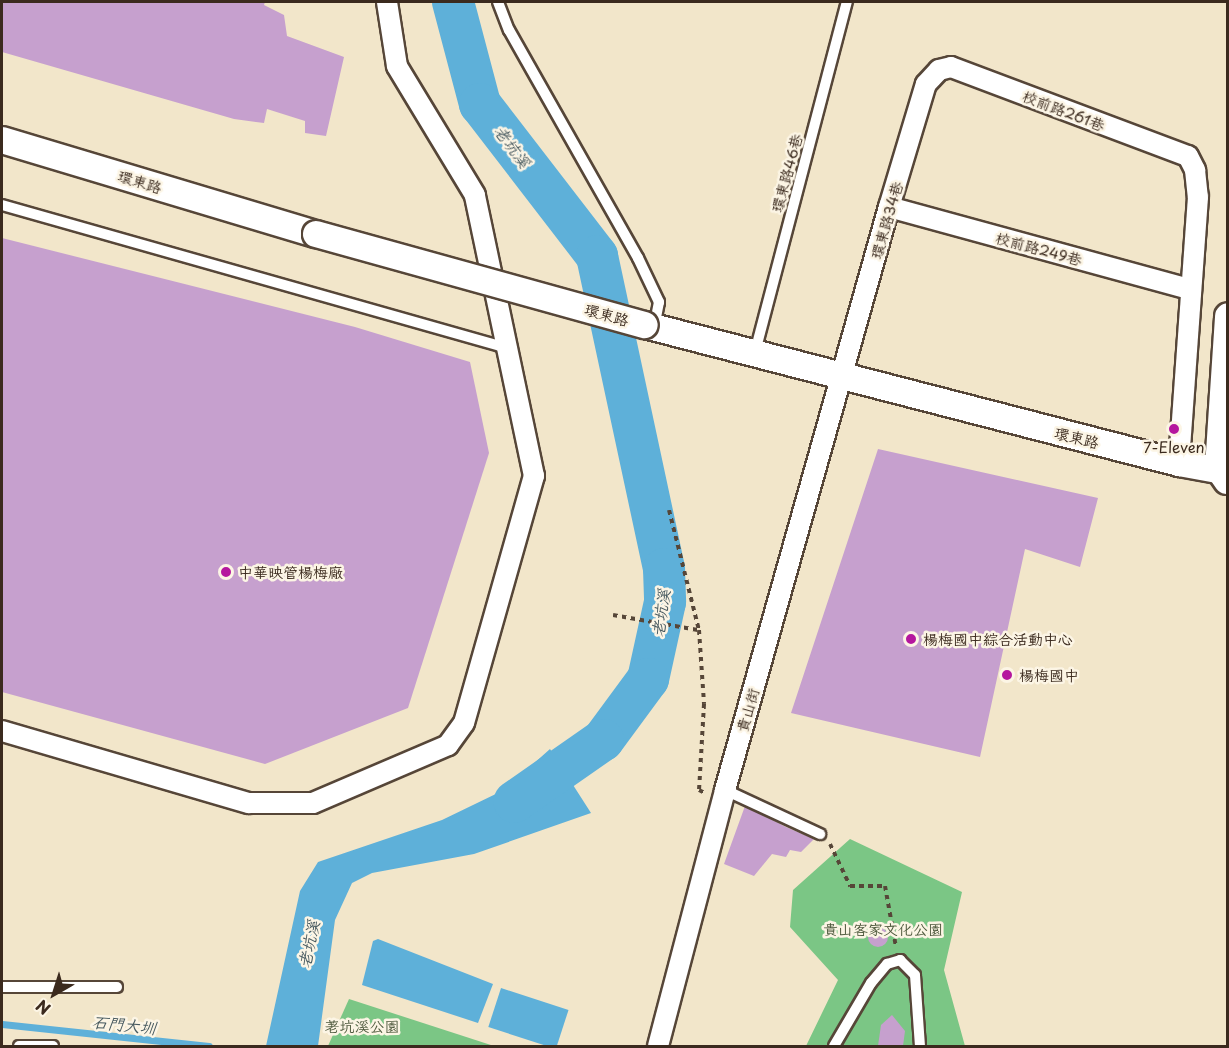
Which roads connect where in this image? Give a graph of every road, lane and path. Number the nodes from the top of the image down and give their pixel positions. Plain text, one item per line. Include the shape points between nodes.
1 (387, 2) edge
2 (498, 2) edge
3 (847, 2) edge
4 (939, 70) joint
5 (2, 140) edge
6 (2, 205) edge
7 (889, 207) junction
8 (1189, 290) junction
9 (1227, 316) edge
10 (650, 326) junction
11 (507, 348) junction
12 (754, 353) junction
13 (841, 376) junction
14 (1179, 463) junction
15 (1224, 474) edge
16 (669, 510) dead end
17 (614, 615) dead end
18 (699, 630) junction
19 (2, 731) edge
20 (724, 795) junction
21 (820, 834) joint
22 (890, 925) dead end
23 (2, 987) edge
24 (117, 987) dead end
25 (19, 1047) edge
26 (53, 1047) edge
27 (658, 1047) edge
28 (834, 1047) edge
29 (920, 1047) edge

1 - 11 street via 398,66 475,195
2 - 10 lane via 509,30 638,258 658,302
3 - 12 lane, 環東路46巷
4 - 7 street, 環東路34巷 via 926,84
4 - 8 street, 校前路261巷 via 951,67 1188,156 1195,170 1198,197
5 - 10 street, 環東路, bridge via 316,234
6 - 11 lane
7 - 8 street, 校前路249巷
7 - 13 street, 環東路34巷
8 - 14 street
9 - 15 street
10 - 12 street, 環東路
11 - 19 street via 534,476 464,723 448,745 313,803 249,803
12 - 13 street, 環東路
13 - 14 street, 環東路
13 - 20 street, 貴山街
14 - 15 street, 環東路
16 - 18 path
17 - 18 path
18 - 20 path via 704,704 699,790
20 - 21 lane
20 - 27 street, 貴山街
21 - 22 path via 827,838 850,886 885,886
23 - 24 lane
25 - 26 lane
28 - 29 lane via 871,983 887,964 900,960 915,975

